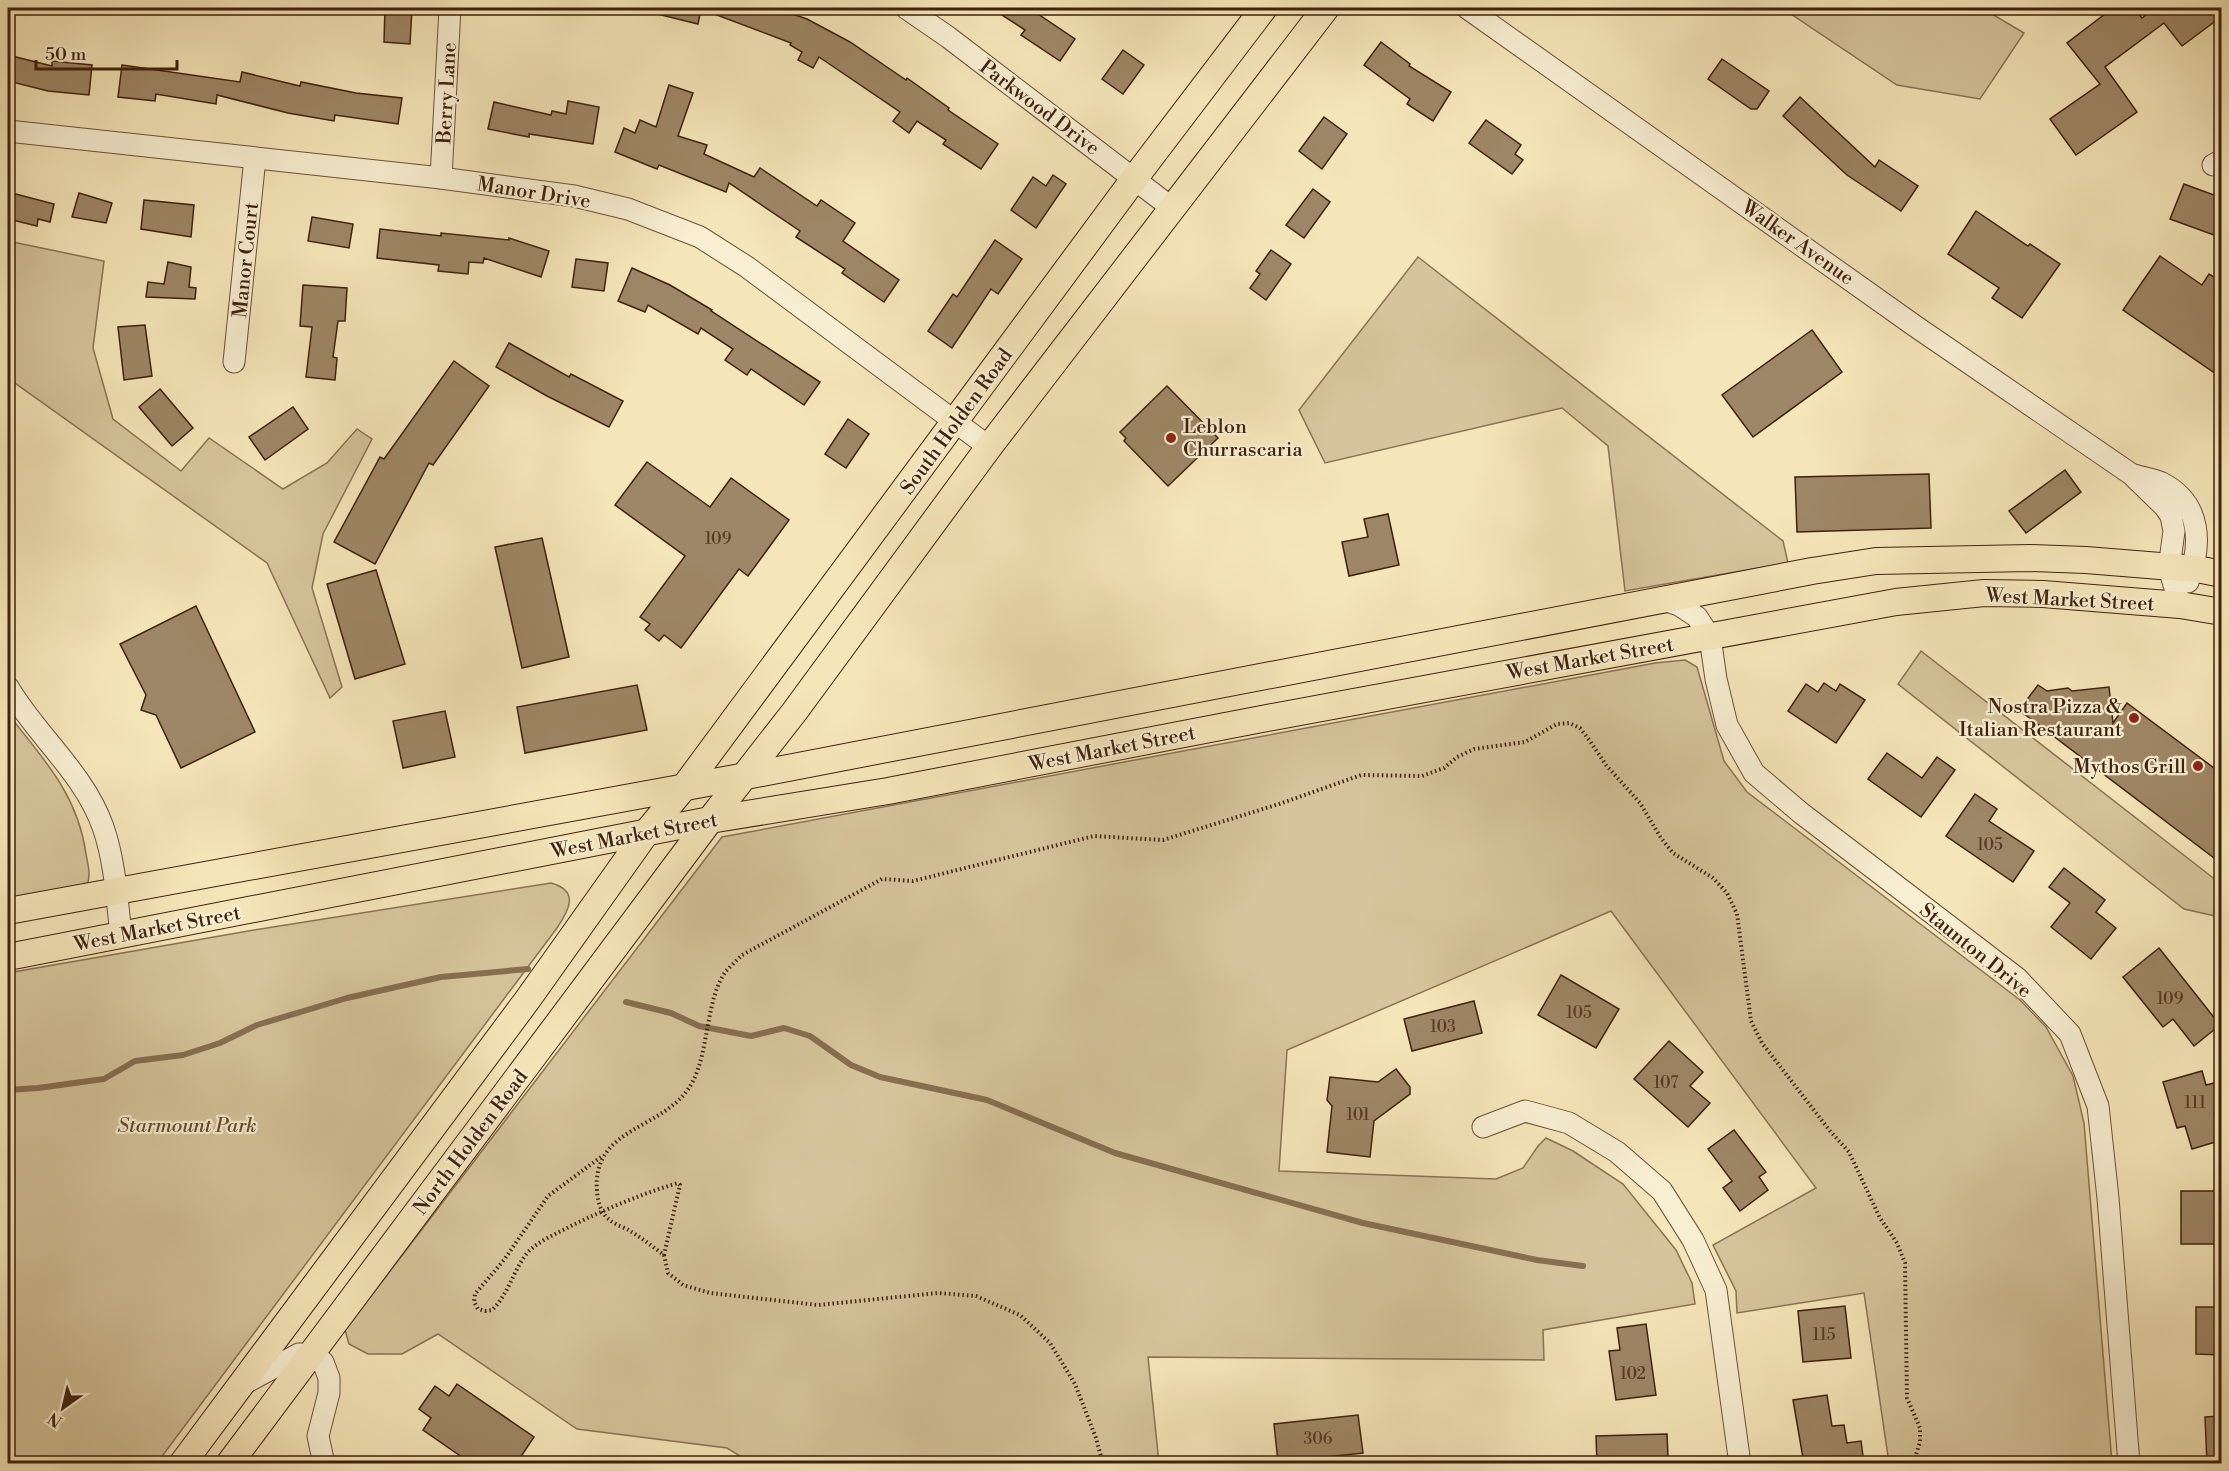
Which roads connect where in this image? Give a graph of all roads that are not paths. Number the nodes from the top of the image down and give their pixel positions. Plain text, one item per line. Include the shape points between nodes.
1 (450, 8) edge
2 (906, 8) edge
3 (1264, 8) edge
4 (1326, 8) edge
5 (1467, 8) edge
6 (8, 131) edge
7 (255, 158) junction
8 (441, 178) junction
9 (1134, 179) junction
10 (1172, 208) junction
11 (234, 362) dead end
12 (955, 422) junction
13 (989, 447) junction
14 (2181, 568) junction
15 (2222, 574) edge
16 (1664, 600) junction
17 (2180, 605) junction
18 (2222, 612) edge
19 (1710, 637) junction
20 (8, 687) edge
21 (746, 776) junction
22 (685, 786) junction
23 (710, 820) junction
24 (646, 833) junction
25 (116, 890) junction
26 (8, 911) edge
27 (121, 935) junction
28 (8, 957) edge
29 (1484, 1127) dead end
30 (311, 1354) junction
31 (241, 1385) junction
32 (182, 1464) edge
33 (229, 1464) edge
34 (324, 1464) edge
35 (1740, 1464) edge
36 (2129, 1464) edge

1 - 8 street, Berry Lane
2 - 9 street, Parkwood Drive
3 - 9 main road, South Holden Road
4 - 10 main road
5 - 14 street, Walker Avenue via 2131,474 2161,483 2175,492 2189,507 2197,538
6 - 7 street, Manor Drive
7 - 8 street, Manor Drive
7 - 11 street, Manor Court
8 - 12 street, Manor Drive via 596,201 700,237 747,267
9 - 10 street, Parkwood Drive
9 - 12 main road, South Holden Road
10 - 13 main road
12 - 13 street, Manor Drive
12 - 22 main road, South Holden Road
13 - 21 main road
14 - 15 main road, West Market Street
14 - 16 main road, West Market Street via 2030,558 1876,561
14 - 17 street, Walker Avenue
16 - 19 street, Staunton Drive via 1697,617
16 - 21 main road, West Market Street
17 - 18 main road, West Market Street
17 - 19 main road, West Market Street via 1984,593 1896,602
19 - 23 main road, West Market Street via 888,791
19 - 36 street, Staunton Drive via 1727,725 1754,773 2017,978 2070,1034 2098,1106
20 - 25 street via 89,797 103,827
21 - 22 main road, West Market Street
21 - 23 main road
22 - 24 main road, South Holden Road
22 - 25 main road, West Market Street
23 - 24 main road, West Market Street
23 - 30 main road, North Holden Road
24 - 27 main road, West Market Street
24 - 31 main road, North Holden Road via 528,999
25 - 26 main road, West Market Street
25 - 27 street
27 - 28 main road, West Market Street
29 - 35 street via 1525,1111 1569,1123 1617,1152 1662,1191 1693,1240 1716,1290
30 - 31 street via 299,1354
30 - 33 main road, North Holden Road
30 - 34 street via 323,1362 329,1378 318,1436
31 - 32 main road, North Holden Road

